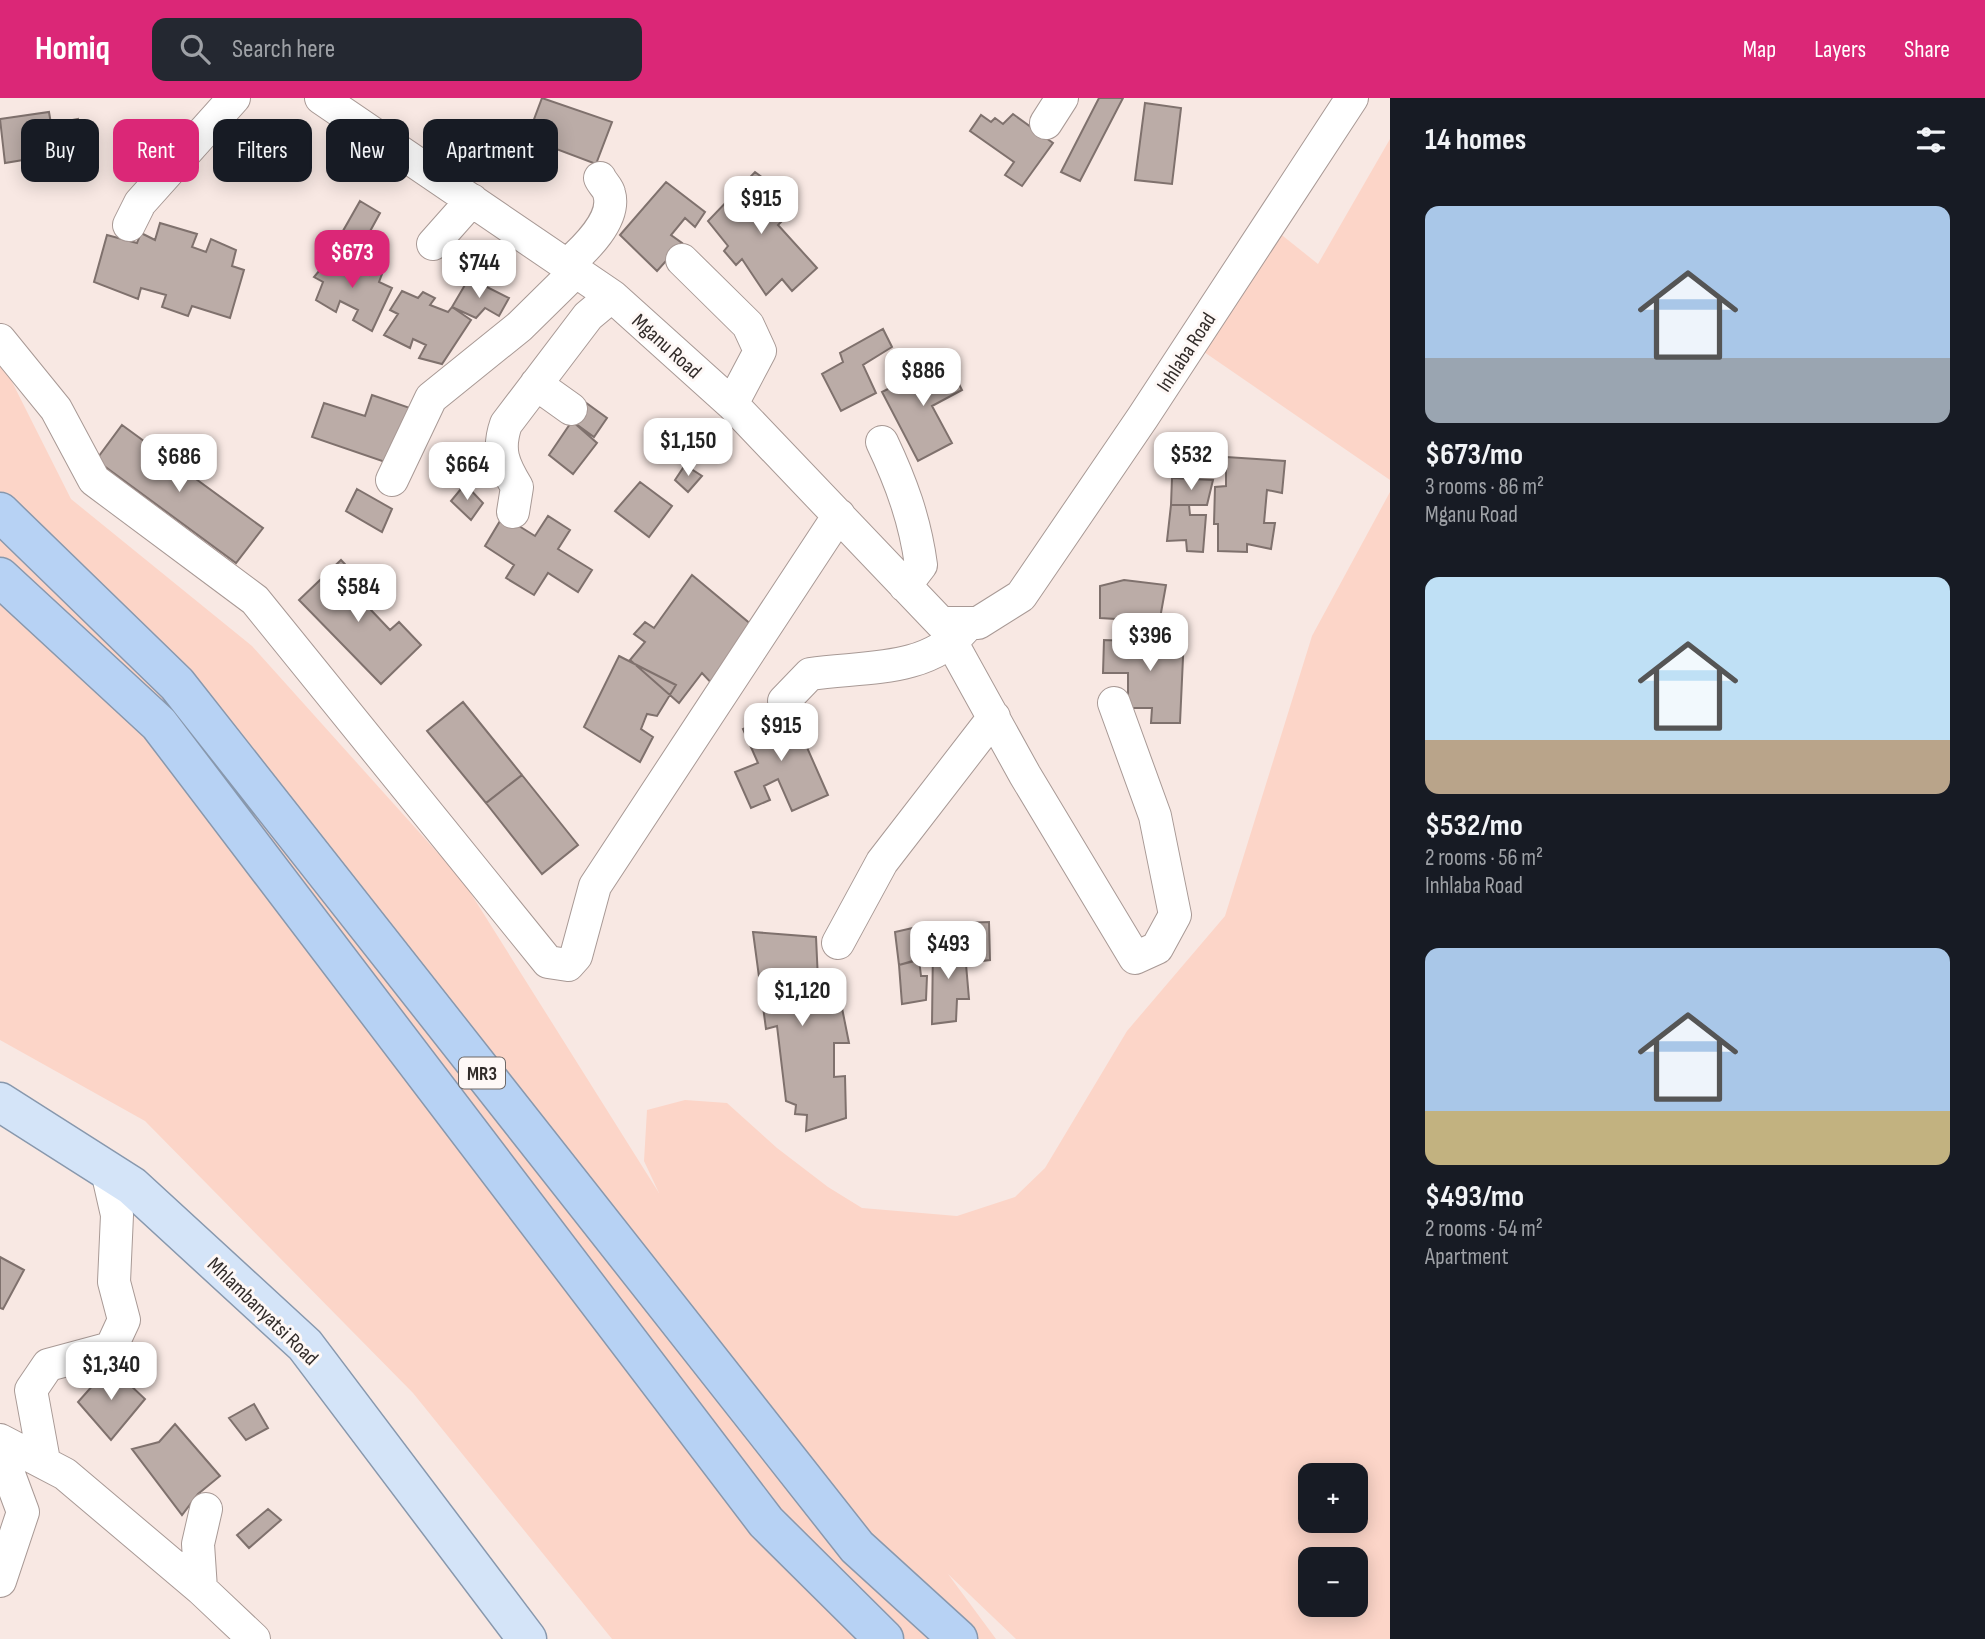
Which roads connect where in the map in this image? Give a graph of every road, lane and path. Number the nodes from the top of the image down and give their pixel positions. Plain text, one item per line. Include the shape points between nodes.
1 (233, 98) edge
2 (321, 98) edge
3 (1352, 98) edge
4 (600, 178) dead end
5 (472, 200) junction
6 (129, 225) dead end
7 (433, 244) dead end
8 (682, 260) dead end
9 (571, 268) junction
10 (612, 296) junction
11 (0, 340) edge
12 (536, 384) junction
13 (732, 404) junction
14 (570, 409) dead end
15 (882, 442) dead end
16 (392, 480) dead end
17 (0, 512) edge
18 (513, 512) dead end
19 (839, 515) junction
20 (0, 577) edge
21 (905, 586) junction
22 (967, 630) junction
23 (784, 701) dead end
24 (1114, 703) dead end
25 (994, 717) junction
26 (838, 943) dead end
27 (0, 1102) edge
28 (107, 1171) junction
29 (0, 1440) edge
30 (0, 1450) edge
31 (44, 1461) junction
32 (206, 1509) dead end
33 (0, 1581) edge
34 (201, 1589) junction
35 (254, 1639) edge
36 (527, 1639) edge
37 (884, 1639) edge
38 (958, 1639) edge

1 - 6 street via 140,203
2 - 5 street, Mganu Road
3 - 22 street, Inhlaba Road via 1021,596
4 - 9 street via 609,193 610,211
5 - 7 street
5 - 9 street, Mganu Road
8 - 13 street via 748,326 760,351
9 - 10 street, Mganu Road
9 - 16 street via 519,327 431,398
10 - 12 street via 588,316
10 - 13 street, Mganu Road
11 - 19 street via 56,409 94,480 255,600 548,962 568,965 576,956 595,886
12 - 14 street
12 - 18 street via 506,424 501,439 502,464 517,487
13 - 19 street, Mganu Road
15 - 21 street via 917,532 921,565
17 - 38 highway, MR3 via 177,684 857,1547
19 - 21 street, Mganu Road
20 - 37 highway, MR3 via 159,724 766,1522
21 - 22 street, Mganu Road via 941,623
22 - 23 street, Inhlaba Road via 922,659 810,674
22 - 25 street
24 - 25 street via 1155,816 1175,915 1157,948 1135,958
25 - 26 street via 882,862
27 - 28 main road, Mhlambanyatsi Road
28 - 31 street via 117,1215 114,1282 124,1320 111,1348 48,1365 32,1390
28 - 36 main road, Mhlambanyatsi Road via 132,1186 305,1345
29 - 31 street
30 - 33 street via 23,1512
31 - 34 street
32 - 34 street via 198,1544
34 - 35 street

